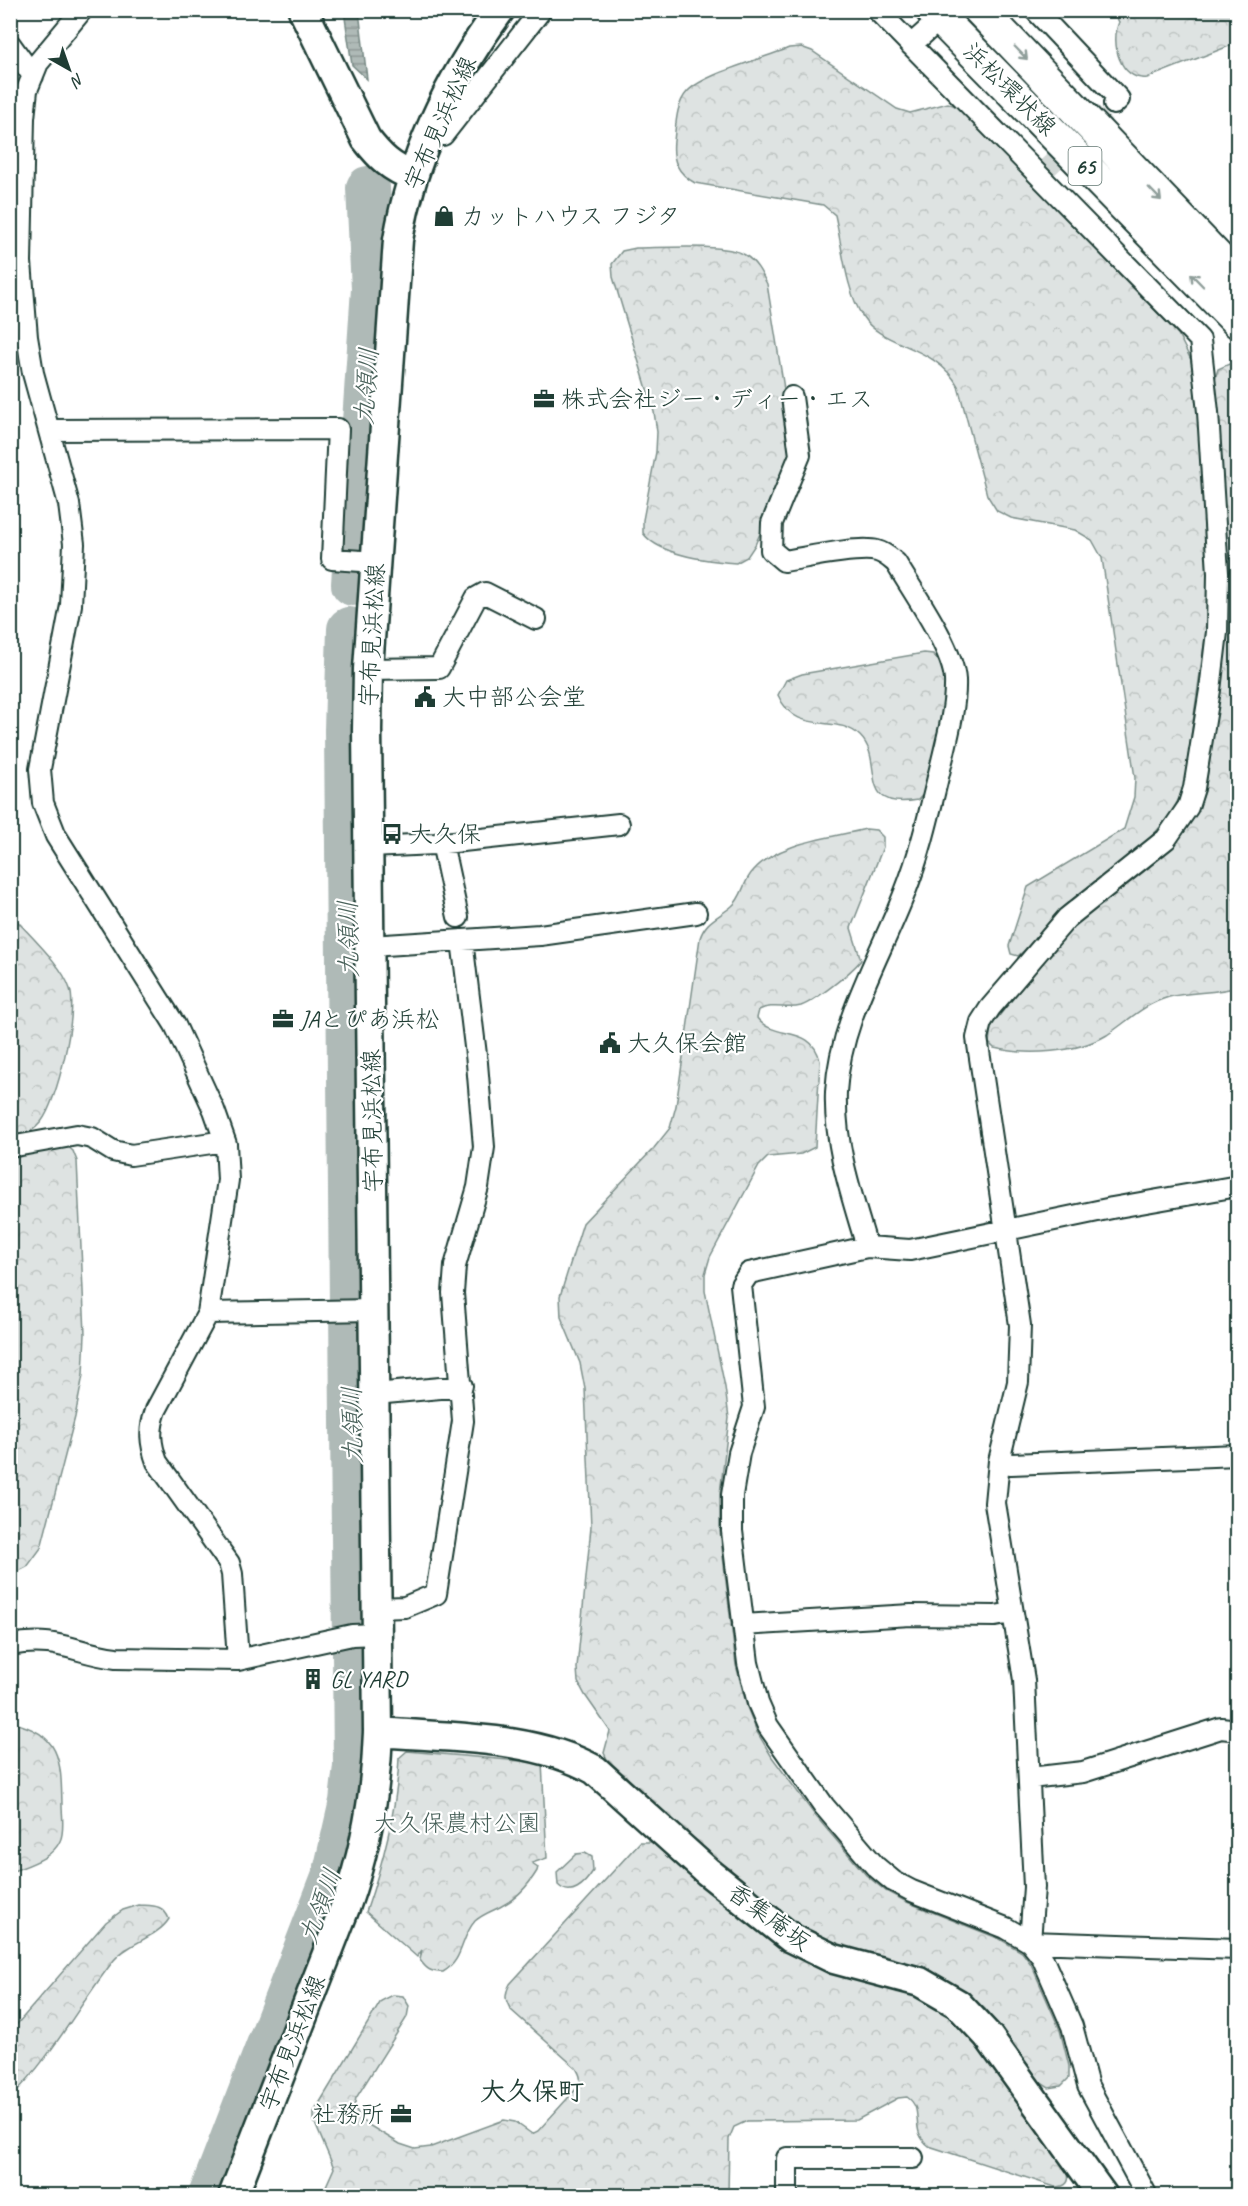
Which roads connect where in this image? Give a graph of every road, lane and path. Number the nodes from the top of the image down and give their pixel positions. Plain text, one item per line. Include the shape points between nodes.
1 (82, 10) edge
2 (303, 10) edge
3 (500, 10) edge
4 (541, 10) edge
5 (877, 10) edge
6 (980, 10) edge
7 (1035, 10) edge
8 (936, 15) edge
9 (10, 44) edge
10 (910, 45) junction
11 (33, 76) junction
12 (1114, 104) dead end
13 (431, 130) junction
14 (413, 176) junction
15 (1238, 279) edge
16 (1238, 322) edge
17 (792, 397) dead end
18 (49, 430) junction
19 (360, 561) junction
20 (536, 619) dead end
21 (368, 669) junction
22 (619, 824) dead end
23 (442, 843) junction
24 (370, 847) junction
25 (696, 913) dead end
26 (458, 917) dead end
27 (462, 940) junction
28 (370, 946) junction
29 (225, 1141) junction
30 (10, 1147) edge
31 (1238, 1186) edge
32 (1007, 1231) junction
33 (867, 1247) junction
34 (360, 1310) junction
35 (208, 1313) junction
36 (462, 1386) junction
37 (375, 1394) junction
38 (1238, 1455) edge
39 (999, 1461) junction
40 (1012, 1613) junction
41 (743, 1625) junction
42 (367, 1628) junction
43 (10, 1645) edge
44 (238, 1660) junction
45 (1238, 1730) edge
46 (378, 1732) junction
47 (1030, 1778) junction
48 (1030, 1942) junction
49 (1238, 1949) edge
50 (913, 2158) dead end
51 (233, 2196) edge
52 (787, 2196) edge
53 (1103, 2196) edge
54 (1147, 2196) edge

1 - 11 street via 55,40
2 - 14 main road via 366,139 395,170
3 - 13 main road, 宇布見浜松線 via 469,55
4 - 13 street via 443,135
5 - 10 street
6 -> 15 main road, 浜松環状線 / 65
7 - 12 street via 1119,99
8 - 10 street
16 -> 8 main road, 浜松環状線 / 65
9 - 11 street
10 - 32 street via 1043,172 1200,340 1208,412 1218,573 1217,632 1194,788 1179,824 1166,839 1067,918 981,1022 978,1054
11 - 18 street via 24,118 22,278 33,373
13 - 14 main road, 宇布見浜松線
14 - 19 main road, 宇布見浜松線 via 398,240
17 - 33 street via 800,455 772,523 771,550 784,561 861,550 886,554 896,563 944,646 955,681 946,744 919,850 841,1055 836,1092 837,1133
18 - 19 street via 338,429 332,559
18 - 29 street via 69,504 75,564 40,769 43,803 56,836 175,1025
19 - 21 main road, 宇布見浜松線
20 - 21 street via 485,593 476,598 439,668
21 - 24 main road, 宇布見浜松線
22 - 23 street
23 - 24 street
23 - 26 street
24 - 28 main road, 宇布見浜松線
25 - 27 street via 540,935
27 - 28 street
27 - 36 street via 484,1148 481,1177 455,1266 453,1293
28 - 34 main road, 宇布見浜松線
29 - 30 street via 131,1155 113,1152 92,1138 77,1135
29 - 35 street via 228,1180
31 - 32 street
32 - 33 street via 910,1250
32 - 39 street via 1020,1325 1018,1382
33 - 41 street via 748,1273 741,1285 754,1407 739,1453 732,1495 732,1531
34 - 35 street
34 - 37 main road, 宇布見浜松線
35 - 44 street via 156,1410 150,1427 151,1445 157,1462 229,1563
36 - 37 street
36 - 42 street via 463,1421 436,1594
37 - 42 main road, 宇布見浜松線
38 - 39 street via 1011,1464
39 - 40 street via 995,1503
40 - 41 street
40 - 47 street via 1024,1680
41 - 48 street via 748,1663 768,1726 824,1806 875,1866 912,1891 1006,1928
42 - 44 street
42 - 46 main road, 宇布見浜松線
43 - 44 street via 65,1644 116,1658
45 - 47 street via 1221,1728 1083,1772
46 - 51 main road, 宇布見浜松線 via 372,1805 356,1878
46 - 53 main road, 香集庵坂 via 530,1746 575,1759 595,1770 707,1871 791,1938 834,1959 920,1982 958,2004 988,2036
47 - 48 street via 1034,1887
48 - 49 street
48 - 54 street via 1042,1957 1072,2026 1088,2086
50 - 52 street via 787,2157

